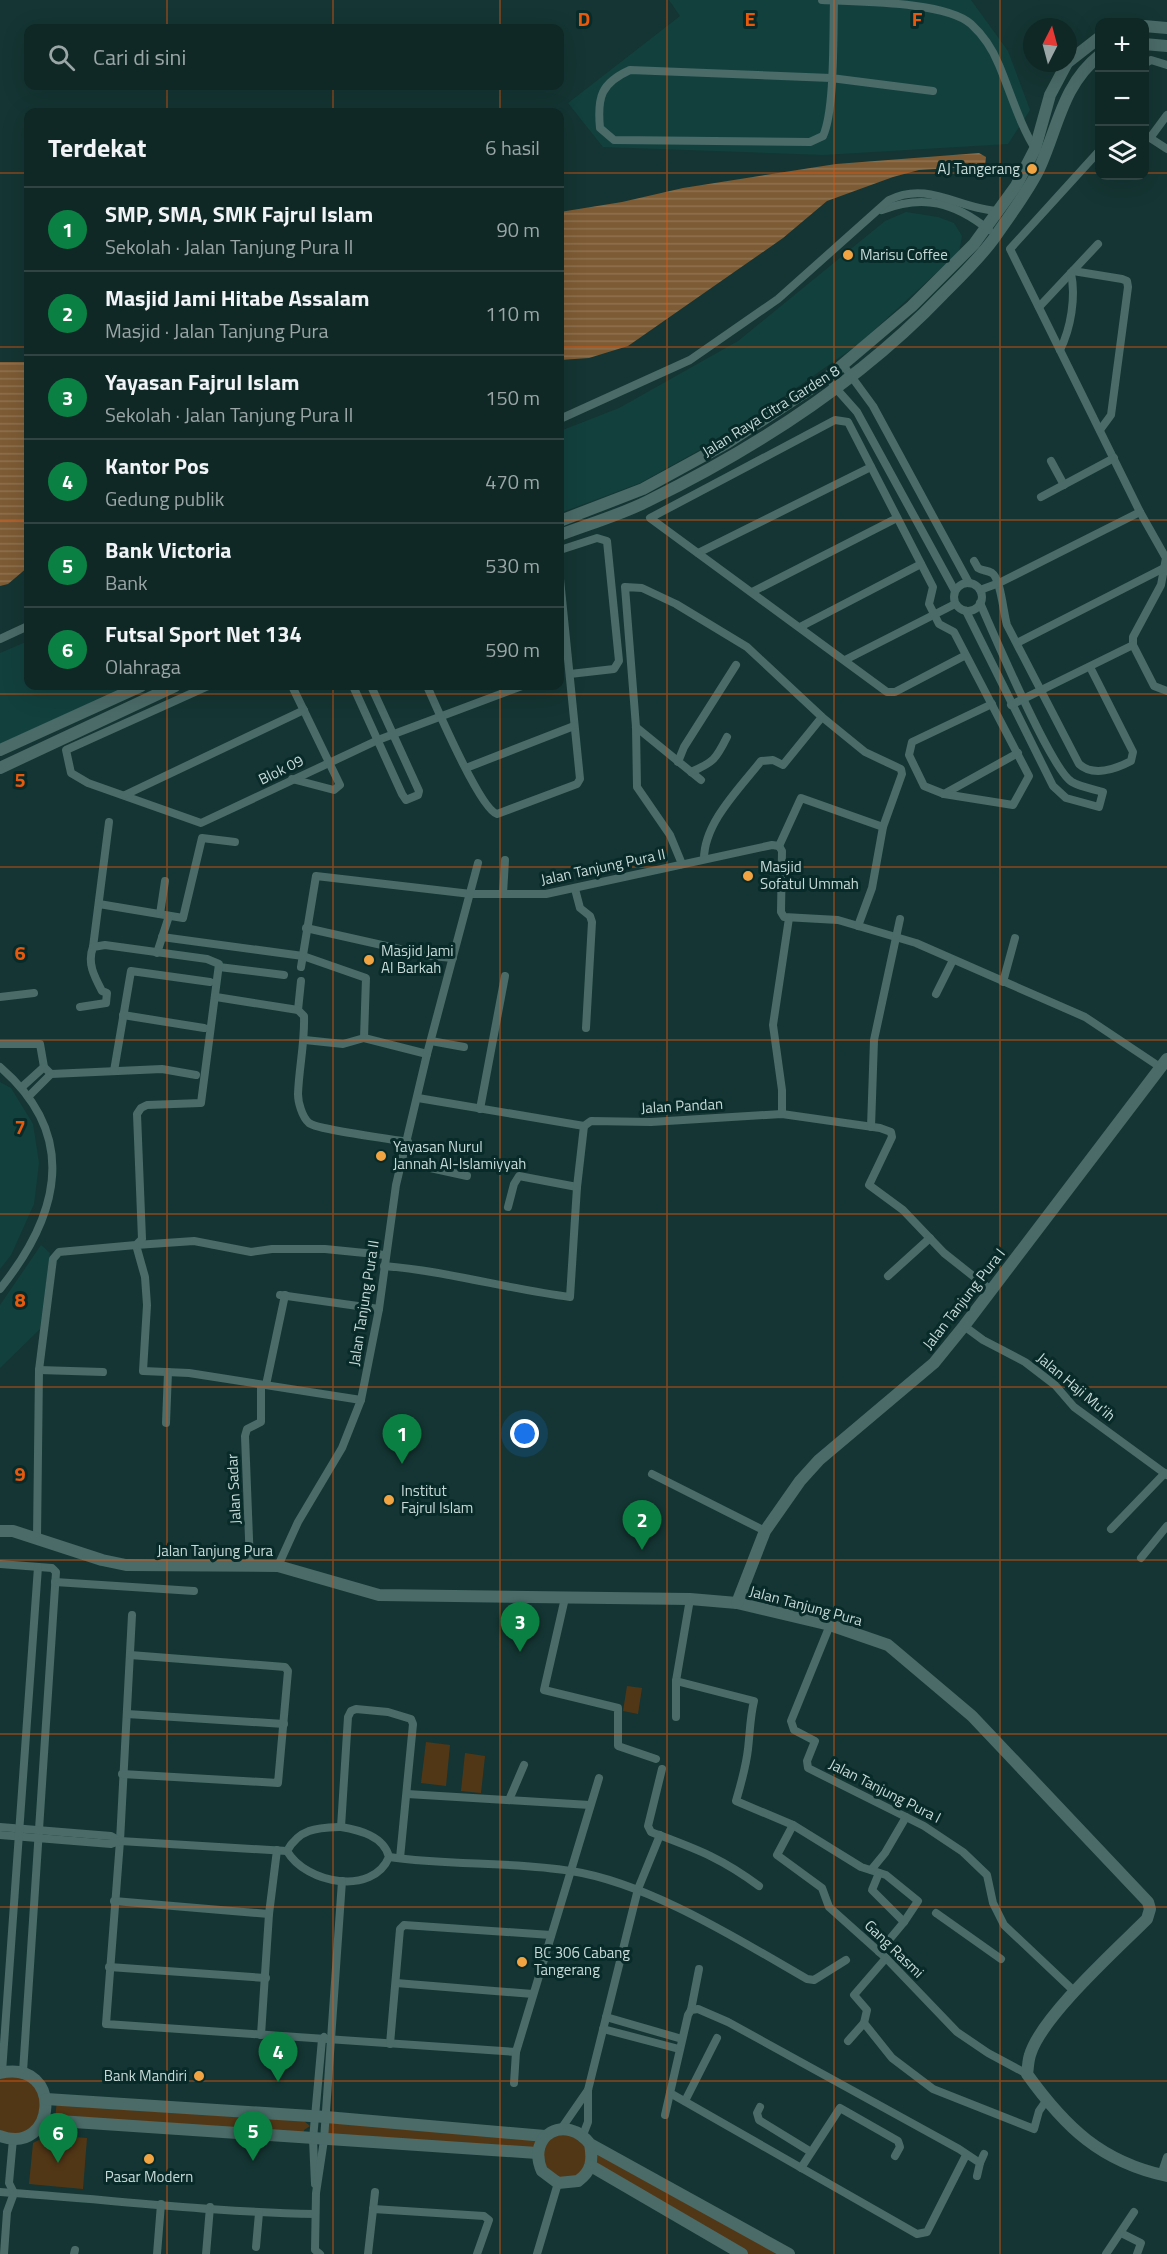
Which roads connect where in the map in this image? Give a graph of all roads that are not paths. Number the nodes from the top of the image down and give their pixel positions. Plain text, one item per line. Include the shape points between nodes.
1 (822, 0) edge
2 (834, 1) edge
3 (1149, 26) edge
4 (1167, 28) edge
5 (1095, 40) edge
6 (1149, 44) edge
7 (1167, 46) edge
8 (1077, 54) edge
9 (1095, 60) edge
10 (1149, 62) edge
11 (1167, 65) edge
12 (1062, 72) edge
13 (831, 78) junction
14 (933, 91) dead end
15 (1167, 115) edge
16 (1149, 134) edge
17 (1149, 137) edge
18 (1167, 149) edge
19 (1039, 152) junction
20 (1095, 156) edge
21 (878, 211) junction
22 (999, 211) junction
23 (991, 232) junction
24 (1098, 244) dead end
25 (1072, 272) junction
26 (1039, 307) junction
27 (1060, 350) junction
28 (843, 365) junction
29 (852, 377) junction
30 (826, 378) junction
31 (837, 389) junction
32 (564, 417) edge
33 (1100, 430) junction
34 (1114, 458) junction
35 (1051, 461) dead end
36 (871, 467) junction
37 (1064, 485) junction
38 (1041, 497) dead end
39 (1140, 512) junction
40 (897, 518) junction
41 (564, 519) edge
42 (564, 533) edge
43 (564, 549) edge
44 (698, 553) junction
45 (975, 561) dead end
46 (921, 564) junction
47 (1164, 568) junction
48 (969, 583) junction
49 (999, 584) junction
50 (980, 590) junction
51 (955, 591) junction
52 (752, 592) junction
53 (980, 603) junction
54 (955, 604) junction
55 (966, 611) junction
56 (934, 614) junction
57 (800, 627) junction
58 (24, 629) edge
59 (564, 631) edge
60 (0, 639) edge
61 (1017, 643) junction
62 (1133, 645) junction
63 (966, 655) junction
64 (845, 660) junction
65 (736, 665) dead end
66 (1090, 667) junction
67 (570, 671) junction
68 (564, 672) edge
69 (132, 690) edge
70 (153, 690) edge
71 (199, 690) edge
72 (294, 690) edge
73 (355, 690) edge
74 (373, 690) edge
75 (429, 690) edge
76 (511, 690) edge
77 (1042, 691) junction
78 (1167, 691) edge
79 (1024, 699) junction
80 (992, 704) junction
81 (1011, 705) junction
82 (304, 710) junction
83 (440, 715) junction
84 (822, 717) junction
85 (574, 726) junction
86 (636, 727) junction
87 (393, 734) junction
88 (727, 736) dead end
89 (378, 740) junction
90 (0, 750) edge
91 (1018, 753) junction
92 (328, 762) junction
93 (678, 762) junction
94 (0, 768) edge
95 (466, 768) junction
96 (691, 772) junction
97 (291, 779) junction
98 (701, 780) dead end
99 (944, 794) junction
100 (125, 795) junction
101 (110, 822) dead end
102 (883, 827) junction
103 (235, 842) dead end
104 (779, 846) junction
105 (704, 859) junction
106 (505, 860) dead end
107 (478, 862) dead end
108 (682, 864) junction
109 (165, 881) dead end
110 (805, 882) dead end
111 (781, 883) junction
112 (575, 889) junction
113 (471, 894) junction
114 (503, 894) junction
115 (99, 904) junction
116 (165, 915) junction
117 (789, 918) junction
118 (900, 920) dead end
119 (858, 926) junction
120 (306, 928) junction
121 (162, 936) junction
122 (1015, 938) dead end
123 (897, 939) junction
124 (222, 944) junction
125 (93, 947) junction
126 (157, 953) junction
127 (303, 956) junction
128 (453, 958) junction
129 (953, 960) junction
130 (219, 966) junction
131 (301, 967) dead end
132 (284, 975) dead end
133 (505, 976) dead end
134 (301, 981) dead end
135 (210, 982) dead end
136 (1003, 982) junction
137 (34, 993) dead end
138 (936, 994) dead end
139 (0, 997) edge
140 (216, 997) junction
141 (80, 1007) dead end
142 (298, 1010) junction
143 (123, 1016) junction
144 (204, 1028) dead end
145 (586, 1028) dead end
146 (364, 1038) junction
147 (305, 1040) junction
148 (430, 1041) junction
149 (0, 1044) edge
150 (465, 1047) dead end
151 (427, 1054) junction
152 (1164, 1063) edge
153 (0, 1066) edge
154 (44, 1067) junction
155 (114, 1071) junction
156 (51, 1074) junction
157 (195, 1075) dead end
158 (22, 1087) junction
159 (29, 1096) junction
160 (418, 1098) junction
161 (480, 1109) junction
162 (782, 1114) junction
163 (585, 1126) junction
164 (871, 1127) junction
165 (408, 1143) junction
166 (403, 1162) junction
167 (467, 1176) dead end
168 (577, 1187) junction
169 (508, 1207) dead end
170 (930, 1238) junction
171 (136, 1245) junction
172 (385, 1255) junction
173 (384, 1266) junction
174 (888, 1276) dead end
175 (0, 1288) edge
176 (992, 1291) junction
177 (379, 1309) junction
178 (964, 1326) junction
179 (39, 1370) junction
180 (103, 1372) dead end
181 (168, 1372) junction
182 (263, 1385) junction
183 (361, 1400) junction
184 (166, 1424) dead end
185 (652, 1474) dead end
186 (1166, 1474) edge
187 (1167, 1526) edge
188 (1111, 1529) dead end
189 (0, 1531) edge
190 (765, 1531) junction
191 (37, 1538) junction
192 (1141, 1558) dead end
193 (0, 1564) edge
194 (250, 1564) junction
195 (279, 1566) junction
196 (38, 1567) junction
197 (55, 1582) junction
198 (194, 1591) dead end
199 (565, 1598) junction
200 (690, 1599) junction
201 (737, 1604) junction
202 (132, 1615) dead end
203 (830, 1625) junction
204 (130, 1655) junction
205 (676, 1681) junction
206 (126, 1714) junction
207 (676, 1717) dead end
208 (284, 1724) junction
209 (656, 1759) dead end
210 (524, 1765) dead end
211 (662, 1770) dead end
212 (122, 1774) junction
213 (599, 1778) dead end
214 (407, 1794) junction
215 (509, 1800) junction
216 (590, 1805) junction
217 (906, 1817) junction
218 (793, 1825) junction
219 (0, 1827) edge
220 (341, 1827) junction
221 (21, 1833) junction
222 (0, 1835) edge
223 (40, 1835) junction
224 (660, 1836) junction
225 (120, 1840) junction
226 (277, 1850) junction
227 (287, 1851) junction
228 (389, 1857) junction
229 (400, 1858) junction
230 (571, 1871) junction
231 (875, 1872) junction
232 (342, 1881) junction
233 (759, 1887) dead end
234 (638, 1889) junction
235 (114, 1902) junction
236 (936, 1913) dead end
237 (269, 1914) junction
238 (904, 1922) junction
239 (551, 1935) junction
240 (883, 1955) junction
241 (1001, 1959) dead end
242 (846, 1960) dead end
243 (109, 1967) junction
244 (699, 1969) dead end
245 (266, 1978) junction
246 (396, 1983) junction
247 (1075, 1992) junction
248 (533, 1994) junction
249 (691, 2010) junction
250 (606, 2017) junction
251 (864, 2023) junction
252 (603, 2029) junction
253 (261, 2035) junction
254 (717, 2038) dead end
255 (326, 2039) junction
256 (682, 2039) junction
257 (848, 2041) dead end
258 (390, 2044) junction
259 (679, 2049) junction
260 (516, 2052) junction
261 (23, 2072) junction
262 (1, 2073) edge
263 (1028, 2074) junction
264 (514, 2083) dead end
265 (588, 2090) junction
266 (670, 2093) junction
267 (46, 2099) junction
268 (685, 2101) junction
269 (1046, 2101) junction
270 (760, 2107) dead end
271 (665, 2115) dead end
272 (321, 2116) junction
273 (44, 2120) junction
274 (561, 2128) junction
275 (0, 2136) edge
276 (545, 2136) junction
277 (13, 2139) junction
278 (319, 2140) junction
279 (587, 2140) junction
280 (811, 2152) junction
281 (537, 2153) junction
282 (984, 2154) dead end
283 (966, 2155) junction
284 (895, 2156) dead end
285 (1167, 2157) edge
286 (980, 2163) junction
287 (591, 2166) junction
288 (801, 2168) junction
289 (1164, 2175) edge
290 (977, 2176) dead end
291 (558, 2182) junction
292 (9, 2183) junction
293 (1, 2192) edge
294 (375, 2192) dead end
295 (14, 2193) junction
296 (161, 2204) junction
297 (210, 2207) junction
298 (373, 2209) junction
299 (7, 2211) junction
300 (1134, 2212) dead end
301 (259, 2213) junction
302 (315, 2214) junction
303 (1121, 2234) junction
304 (256, 2247) dead end
305 (4, 2254) edge
306 (157, 2254) edge
307 (206, 2254) edge
308 (320, 2254) edge
309 (368, 2254) edge
310 (477, 2254) edge
311 (537, 2254) edge
312 (742, 2254) edge
313 (789, 2254) edge
314 (1106, 2254) edge
315 (1137, 2254) edge

1 - 2 street
2 - 13 street
2 - 19 street via 930,8 969,22 997,60
3 - 4 street
5 - 8 street, Jalan Raya Citra Garden 8
6 - 7 street
9 - 19 street, Jalan Raya Citra Garden 8 via 1073,83
10 - 11 street
12 - 19 street, Jalan Raya Citra Garden 8 via 1050,95
13 - 13 street via 827,127 823,136 810,142 614,140 600,128 598,108 603,91 614,78 630,70
13 - 14 street
15 - 16 street
17 - 18 street
19 - 22 street, Jalan Raya Citra Garden 8
19 - 23 street, Jalan Raya Citra Garden 8 via 1031,184
20 - 26 street via 1010,249
21 - 22 street via 889,200 918,192 942,195 982,211
21 - 23 street via 917,200 935,202 962,212
21 - 32 street via 778,299 690,360
22 - 23 street, Jalan Raya Citra Garden 8
23 - 28 street, Jalan Raya Citra Garden 8
23 - 29 street, Jalan Raya Citra Garden 8 via 985,252 911,328
24 - 25 street
25 - 26 street
25 - 27 street via 1074,286 1066,338
25 - 33 street via 1127,281 1111,415
26 - 27 street
27 - 33 street
28 - 29 street
28 - 30 street, Jalan Raya Citra Garden 8
29 - 31 street, Jalan Raya Citra Garden 8
29 - 48 street via 873,406
30 - 31 street
30 - 41 street, Jalan Raya Citra Garden 8 via 727,442 643,489
31 - 42 street, Jalan Raya Citra Garden 8 via 734,454 648,501
31 - 51 street via 857,412
33 - 34 street
34 - 37 street
34 - 39 street
35 - 37 street
36 - 40 street
36 - 44 street
36 - 44 street via 848,422 839,419 650,518
37 - 38 street
39 - 47 street via 1166,558
39 - 49 street
40 - 46 street
40 - 52 street
43 - 67 street via 597,538 607,541 619,660 614,669
44 - 52 street
45 - 49 street via 978,568 994,574
46 - 56 street via 933,587 929,604
46 - 57 street
47 - 61 street
47 - 62 street via 1161,585 1133,637
48 - 50 street
48 - 51 street
49 - 50 street
49 - 61 street via 1001,606
50 - 53 street
51 - 54 street
52 - 57 street
53 - 55 street
53 - 79 street
54 - 55 street
54 - 56 street
55 - 81 street
56 - 63 street via 939,624 953,630
56 - 64 street
57 - 64 street
58 - 60 street
59 - 67 street
61 - 77 street
62 - 66 street
62 - 78 street via 1154,686
63 - 64 street via 890,693
63 - 80 street
65 - 93 street
66 - 77 street
66 - 77 street via 1133,752 1131,761 1112,771 1084,769 1079,764
67 - 68 street
67 - 85 street
69 - 90 street
70 - 94 street
71 - 100 street via 66,750 71,773
72 - 82 street, Blok 09
73 - 89 street
74 - 87 street
75 - 83 street
76 - 83 street
77 - 79 street
79 - 81 street
79 - 81 street via 1065,776 1103,792 1099,807 1066,798 1053,786
80 - 91 street
80 - 99 street via 908,747 924,786
82 - 92 street, Blok 09
82 - 100 street
83 - 87 street
83 - 95 street
84 - 86 street via 747,647 676,604 642,588 625,587
84 - 102 street via 865,752 901,769
84 - 105 street via 783,765 773,760 760,761 714,821
85 - 95 street
85 - 95 street via 577,784 497,814 490,811
86 - 93 street
86 - 108 street via 637,787 670,835
87 - 89 street
87 - 89 street via 419,791 410,800 402,795
88 - 96 street via 717,757
89 - 92 street
91 - 99 street
91 - 99 street via 1029,776 1013,805
92 - 97 street, Blok 09
92 - 97 street via 339,789
93 - 96 street
96 - 98 street
97 - 100 street, Blok 09 via 201,823
101 - 115 street
102 - 104 street via 801,798
102 - 119 street via 872,888
103 - 116 street via 202,838 185,916
104 - 105 street, Jalan Tanjung Pura II
104 - 111 street
105 - 108 street, Jalan Tanjung Pura II
106 - 114 street
107 - 113 street
108 - 112 street, Jalan Tanjung Pura II
109 - 116 street
110 - 111 street
111 - 117 street via 780,912
112 - 114 street, Jalan Tanjung Pura II
112 - 145 street via 580,908 590,915 592,922
113 - 114 street, Jalan Tanjung Pura II
113 - 120 street via 316,876
113 - 128 street, Jalan Tanjung Pura II
115 - 116 street
115 - 125 street
116 - 121 street
117 - 119 street via 838,920
117 - 162 street via 773,1025
118 - 123 street
119 - 123 street
120 - 127 street
120 - 128 street
121 - 124 street
121 - 126 street
122 - 136 street
123 - 129 street
123 - 164 street via 873,1050
124 - 127 street
124 - 130 street
125 - 126 street via 105,945
125 - 141 street via 93,972 107,993 106,1003
126 - 130 street via 207,959
127 - 131 street
127 - 146 street via 366,978
128 - 148 street, Jalan Tanjung Pura II
129 - 136 street
129 - 138 street
130 - 132 street
130 - 140 street
133 - 161 street
134 - 142 street
135 - 143 street via 130,971
136 - 152 street via 1085,1017
137 - 139 street
140 - 142 street
140 - 171 street via 201,1103 147,1105 137,1114 142,1239
142 - 147 street via 304,1016
143 - 144 street
143 - 155 street
146 - 147 street via 344,1044
146 - 151 street
147 - 165 street via 298,1097 311,1125
148 - 150 street
148 - 151 street, Jalan Tanjung Pura II
149 - 154 street via 40,1044
151 - 160 street, Jalan Tanjung Pura II
152 - 176 street, Jalan Tanjung Pura I
153 - 158 street
154 - 156 street
154 - 158 street
155 - 156 street
155 - 157 street via 162,1069
156 - 159 street
158 - 159 street
159 - 175 street via 49,1136 53,1167 45,1213
160 - 161 street, Jalan Pandan
160 - 165 street, Jalan Tanjung Pura II
161 - 163 street, Jalan Pandan
162 - 163 street, Jalan Pandan via 651,1122 591,1121
162 - 164 street, Jalan Pandan
163 - 168 street
164 - 170 street via 891,1132 892,1137 869,1185 903,1210
165 - 166 street, Jalan Tanjung Pura II
166 - 167 street
166 - 172 street, Jalan Tanjung Pura II
168 - 169 street via 519,1176
168 - 173 street via 570,1297 430,1270
170 - 174 street
170 - 176 street
171 - 172 street via 194,1241 251,1252 325,1249
171 - 179 street via 56,1253
171 - 181 street via 145,1277 147,1305 142,1369
172 - 173 street, Jalan Tanjung Pura II
173 - 177 street, Jalan Tanjung Pura II
176 - 178 street, Jalan Tanjung Pura I
177 - 182 street via 283,1295
177 - 183 street, Jalan Tanjung Pura II
178 - 186 street, Jalan Haji Mu'ih via 1025,1362 1055,1385 1074,1407
178 - 190 street, Jalan Tanjung Pura I via 934,1363 819,1460
179 - 180 street
179 - 191 street
181 - 182 street
181 - 184 street
182 - 183 street
182 - 194 street, Jalan Sadar via 261,1422 247,1429 244,1436
183 - 195 street, Jalan Tanjung Pura II via 342,1448 298,1522
185 - 190 street
186 - 188 street
187 - 192 street
189 - 191 street, Jalan Tanjung Pura
190 - 201 street, Jalan Tanjung Pura I
191 - 194 street, Jalan Tanjung Pura via 126,1565
193 - 196 street
194 - 195 street, Jalan Tanjung Pura
195 - 199 street, Jalan Tanjung Pura via 379,1595
196 - 197 street via 55,1569
196 - 221 street
197 - 198 street
197 - 223 street
199 - 200 street, Jalan Tanjung Pura
199 - 209 street via 544,1690 618,1708 618,1746
200 - 201 street, Jalan Tanjung Pura
200 - 205 street
201 - 203 street, Jalan Tanjung Pura
202 - 204 street
203 - 217 street, Jalan Tanjung Pura I via 791,1721 794,1730 815,1741 808,1768
203 - 247 street, Jalan Tanjung Pura via 888,1645 972,1716 1148,1902 1147,1919
204 - 206 street
204 - 208 street via 285,1667 288,1671
205 - 207 street
205 - 218 street via 754,1701 744,1774 736,1801
206 - 208 street
206 - 212 street
208 - 212 street via 276,1785
210 - 215 street
211 - 224 street via 648,1826
212 - 225 street
213 - 216 street
214 - 215 street
214 - 220 street via 413,1721 388,1713 351,1711
214 - 229 street
215 - 216 street
216 - 230 street
217 - 231 street
217 - 247 street, Jalan Tanjung Pura I via 963,1852 987,1875 993,1903 1004,1925
218 - 231 street
218 - 240 street, Gang Rasmi via 777,1855 822,1888 829,1907
219 - 221 street
220 - 227 street via 308,1830 293,1840
220 - 228 street via 369,1835 387,1850
221 - 222 street
221 - 223 street
221 - 262 street
223 - 225 street via 111,1836
223 - 261 street
224 - 233 street via 729,1864
224 - 234 street
225 - 226 street
225 - 235 street
226 - 227 street
226 - 237 street
227 - 232 street via 303,1870
228 - 229 street
228 - 232 street via 382,1869
229 - 230 street
230 - 234 street
230 - 239 street
231 - 238 street via 872,1890
231 - 238 street via 886,1875 918,1901
232 - 255 street via 331,2030
234 - 242 street via 807,1979 814,1980
234 - 250 street
235 - 237 street
235 - 243 street
236 - 241 street
237 - 245 street
238 - 240 street
239 - 246 street via 404,1925 400,1929
239 - 248 street
240 - 251 street via 854,1995 867,2010
240 - 263 street, Gang Rasmi via 957,2031
243 - 245 street
243 - 253 street via 104,2022 108,2026
244 - 249 street
245 - 253 street
246 - 248 street
246 - 258 street
247 - 263 street, Jalan Tanjung Pura via 1042,2031 1030,2055
248 - 260 street
249 - 256 street
249 - 283 street via 698,2008 728,2022
250 - 252 street
250 - 256 street
251 - 257 street
251 - 269 street via 892,2058 933,2089 1034,2129
252 - 259 street
252 - 265 street
253 - 255 street
254 - 268 street
255 - 258 street
255 - 272 street
256 - 259 street
258 - 260 street
259 - 266 street
260 - 264 street
261 - 262 street
261 - 267 street via 38,2082
263 - 269 street
265 - 274 street
265 - 279 street
266 - 268 street
266 - 271 street
267 - 272 street
267 - 273 street
268 - 288 street
269 - 289 street via 1074,2132 1100,2150 1144,2171
270 - 280 street via 759,2120
272 - 276 street
272 - 278 street
273 - 277 street via 33,2133
273 - 278 street
274 - 276 street
274 - 279 street via 572,2129
275 - 277 street
276 - 281 street
277 - 292 street
278 - 281 street
278 - 302 street
279 - 287 street via 593,2157
279 - 313 street
280 - 284 street via 841,2106 898,2141 900,2147
280 - 288 street
281 - 291 street via 542,2171
282 - 286 street
283 - 286 street
283 - 288 street via 927,2232 922,2234
285 - 289 street
286 - 290 street
287 - 291 street via 578,2181
287 - 312 street
291 - 311 street
292 - 293 street
292 - 295 street
293 - 295 street
293 - 299 street
294 - 298 street
295 - 296 street
295 - 299 street
296 - 297 street
296 - 306 street
297 - 301 street
297 - 307 street
298 - 309 street
298 - 310 street via 484,2216 489,2220
299 - 305 street
300 - 303 street
301 - 302 street
301 - 304 street
302 - 308 street via 315,2250
303 - 314 street
303 - 315 street via 1141,2243

